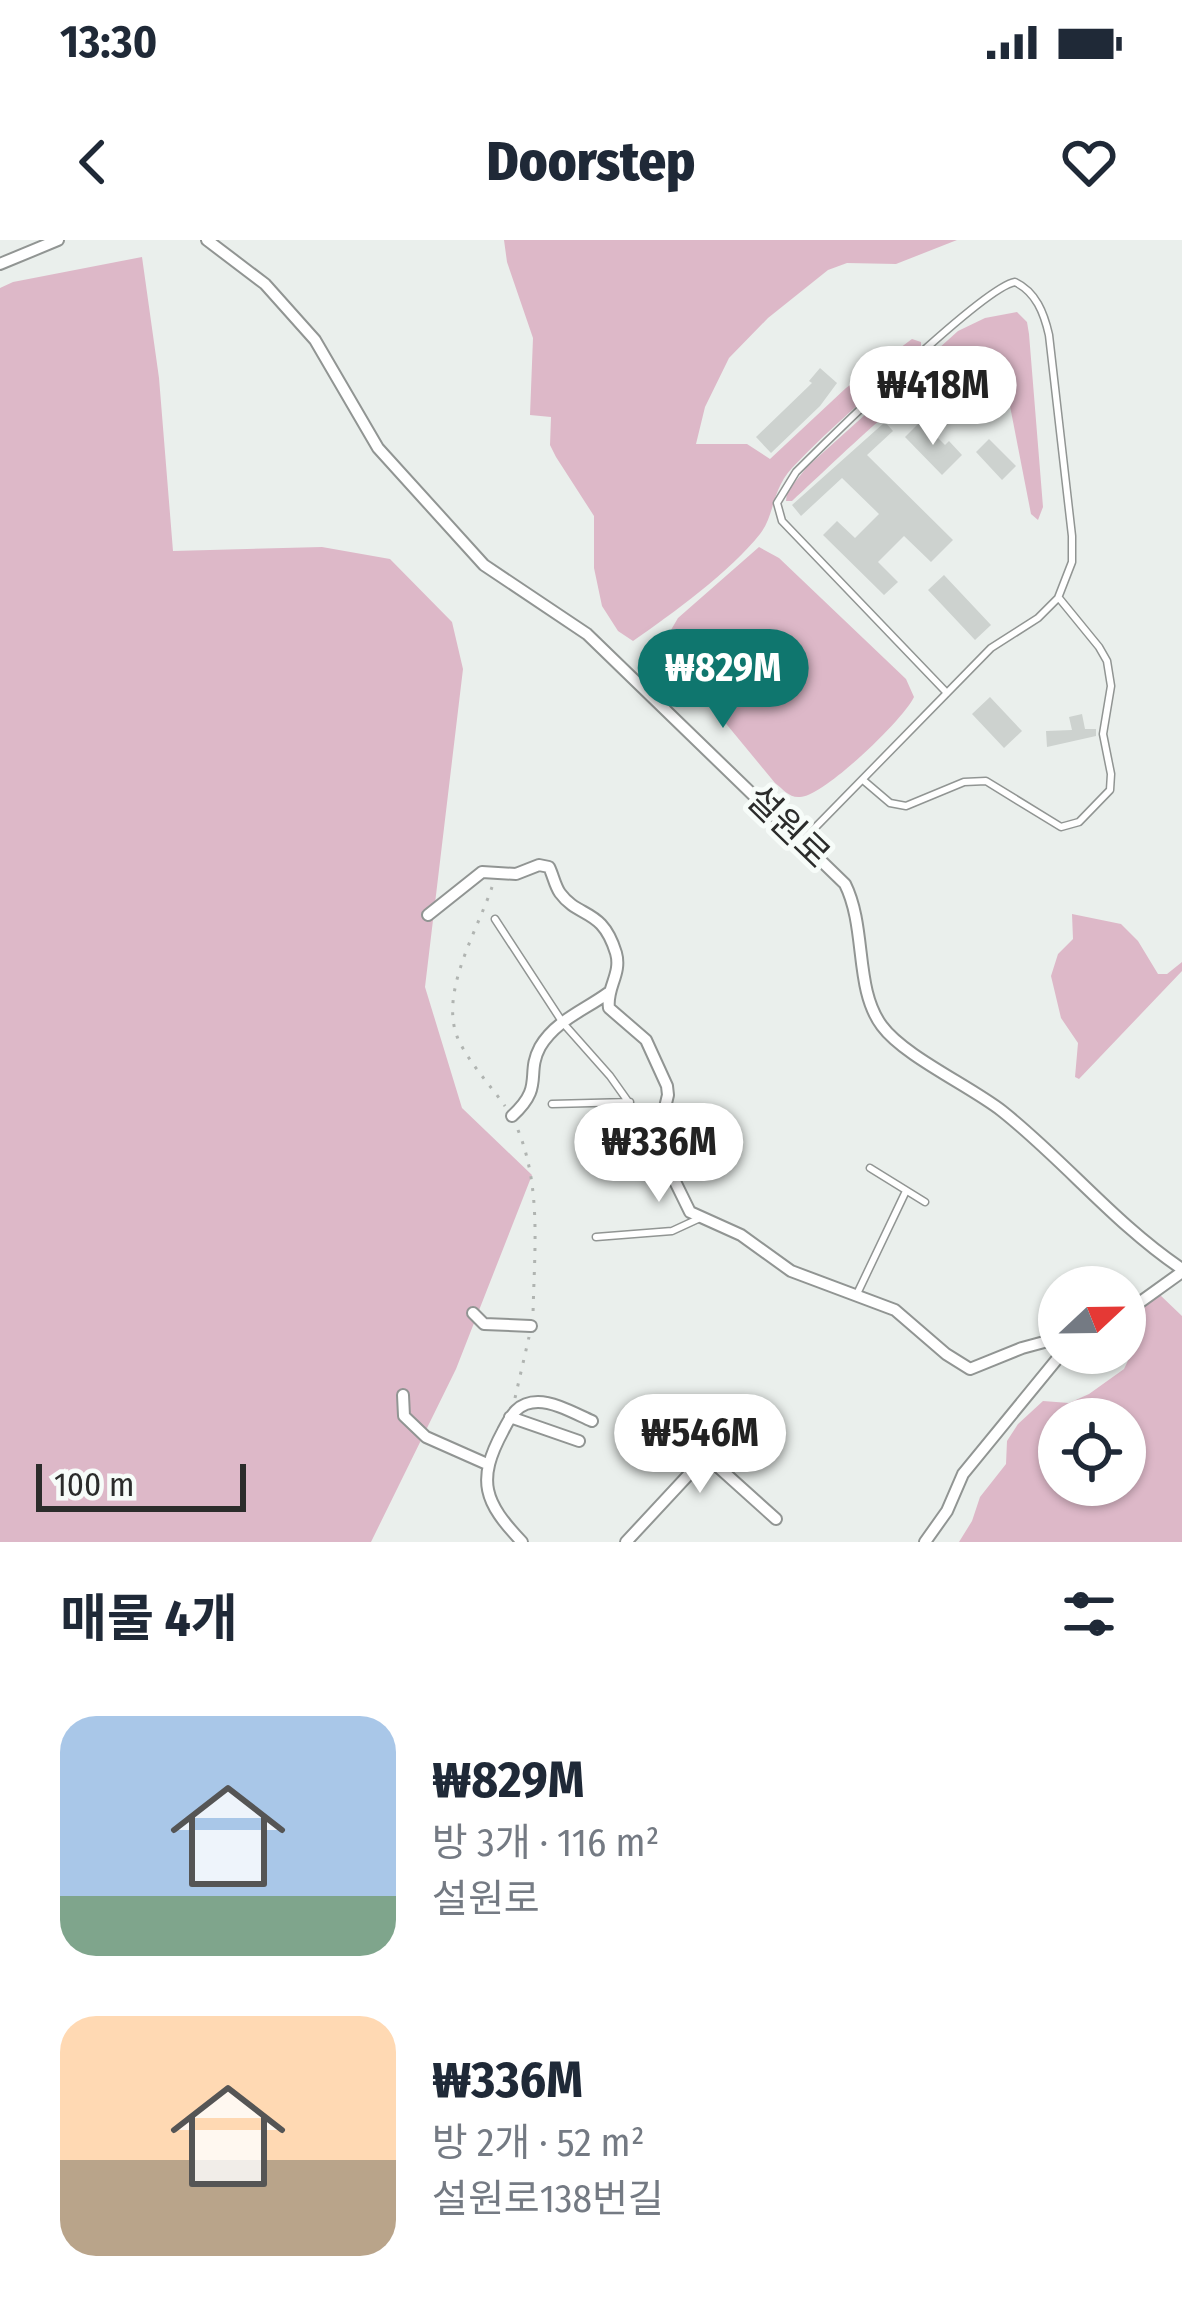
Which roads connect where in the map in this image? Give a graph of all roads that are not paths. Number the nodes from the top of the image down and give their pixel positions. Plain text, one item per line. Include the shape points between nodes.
1 (58, 240) edge
2 (207, 240) edge
3 (0, 264) edge
4 (1058, 598) junction
5 (947, 692) junction
6 (862, 780) junction
7 (802, 841) junction
8 (428, 915) dead end
9 (495, 919) dead end
10 (608, 993) junction
11 (562, 1023) junction
12 (630, 1102) junction
13 (552, 1104) dead end
14 (512, 1116) road end
15 (662, 1149) junction
16 (623, 1164) dead end
17 (668, 1166) junction
18 (870, 1168) dead end
19 (905, 1191) junction
20 (925, 1202) dead end
21 (698, 1219) junction
22 (596, 1237) dead end
23 (1182, 1270) edge
24 (856, 1296) junction
25 (1146, 1297) edge
26 (473, 1312) dead end
27 (531, 1326) road end
28 (1038, 1344) edge
29 (1045, 1374) edge
30 (403, 1395) dead end
31 (510, 1417) junction
32 (592, 1421) dead end
33 (579, 1441) dead end
34 (487, 1464) junction
35 (776, 1520) dead end
36 (522, 1542) edge
37 (626, 1542) edge
38 (926, 1542) edge

1 - 3 street
2 - 7 street, 설원로 via 265,284 315,340 378,448 484,565 587,634
4 - 5 lane
4 - 5 lane via 1072,536 1049,335 1029,291 1008,283 813,455 777,503 782,521
4 - 6 lane via 1099,646 1110,674 1103,734 1112,782 1099,805 1061,826 986,781 898,806
5 - 6 lane
6 - 7 lane
7 - 23 street, 설원로 via 854,902 870,1001 883,1028 1008,1116
8 - 10 street via 482,872 546,865 561,894 598,918 617,955
9 - 11 lane
10 - 11 street
10 - 15 street via 609,1008 646,1040 667,1086
11 - 12 lane
11 - 14 street via 541,1046 532,1093
12 - 13 lane
12 - 15 lane
15 - 17 street
16 - 17 lane
17 - 21 street
18 - 19 lane
19 - 20 lane
19 - 24 lane
21 - 22 lane via 672,1231
21 - 24 street via 741,1235 791,1271
23 - 25 street
24 - 28 street via 895,1310 970,1369
26 - 27 street via 484,1324
29 - 38 street via 963,1474
30 - 34 street via 401,1409 415,1427
31 - 32 street via 538,1402
31 - 33 street
31 - 34 street
34 - 36 street via 497,1515
35 - 37 street via 706,1456

